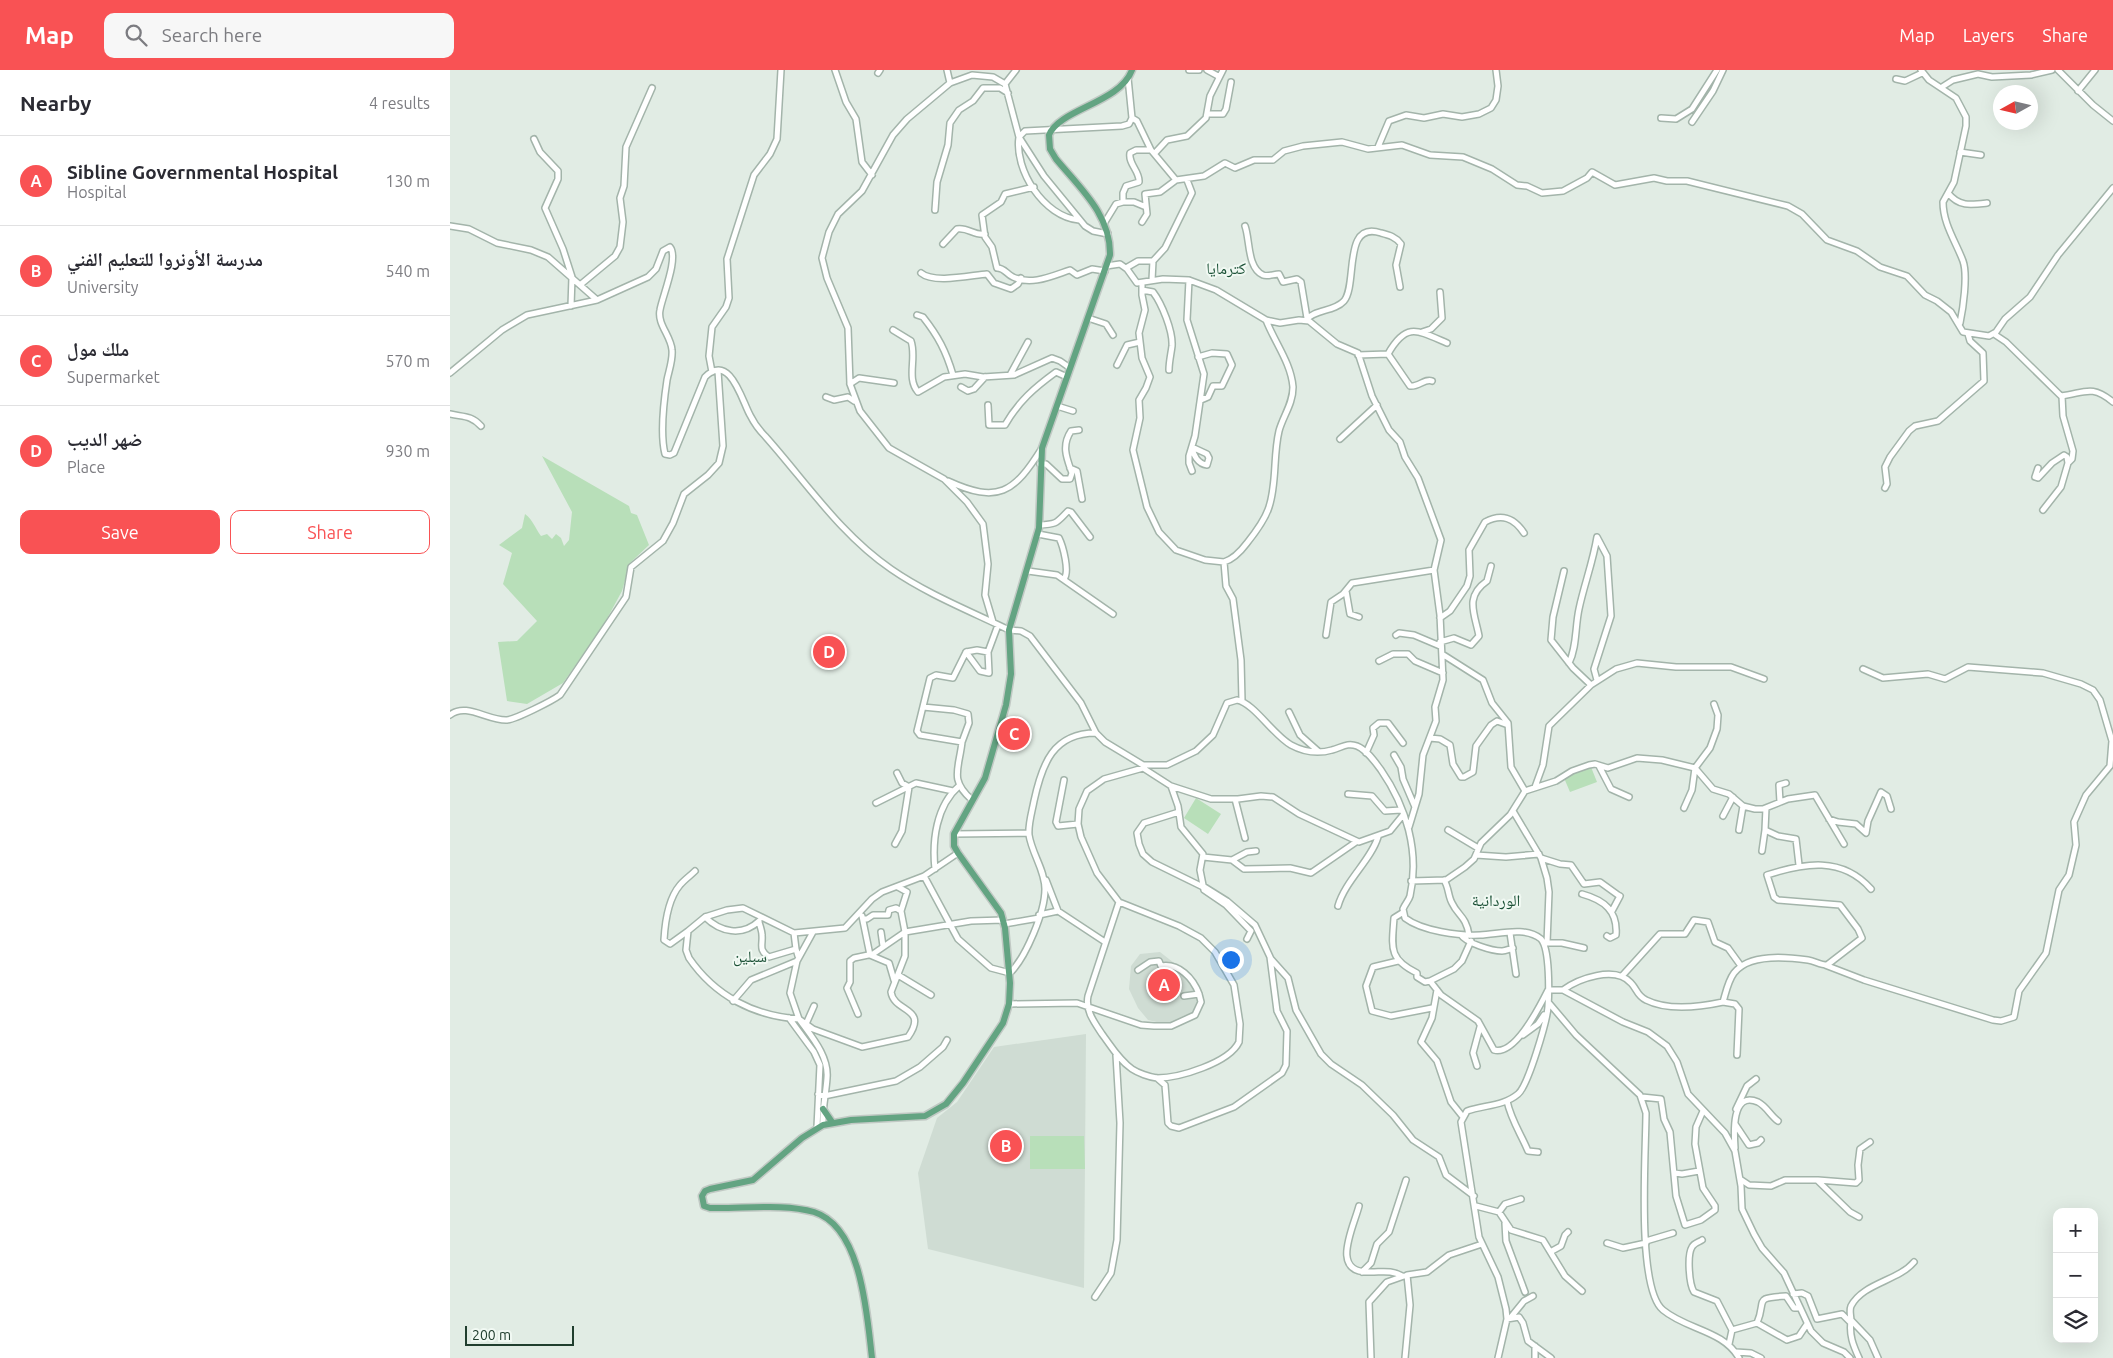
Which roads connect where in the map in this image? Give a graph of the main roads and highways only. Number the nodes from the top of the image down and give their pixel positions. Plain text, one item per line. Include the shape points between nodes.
1 (1132, 70) edge
2 (823, 1109) road end
3 (832, 1122) junction
4 (872, 1358) edge

1 - 3 main road via 1109,95 1056,125 1048,139 1052,152 1105,222 1110,255 1042,448 1038,534 1009,630 1011,674 1006,705 985,778 954,834 954,846 996,905 1004,922 1010,972 1009,1004 1003,1023 987,1048 957,1090 937,1111 910,1119 868,1118
2 - 3 main road
3 - 4 main road via 820,1126 753,1180 705,1191 702,1203 710,1208 797,1209 813,1212 828,1220 844,1236 854,1257

